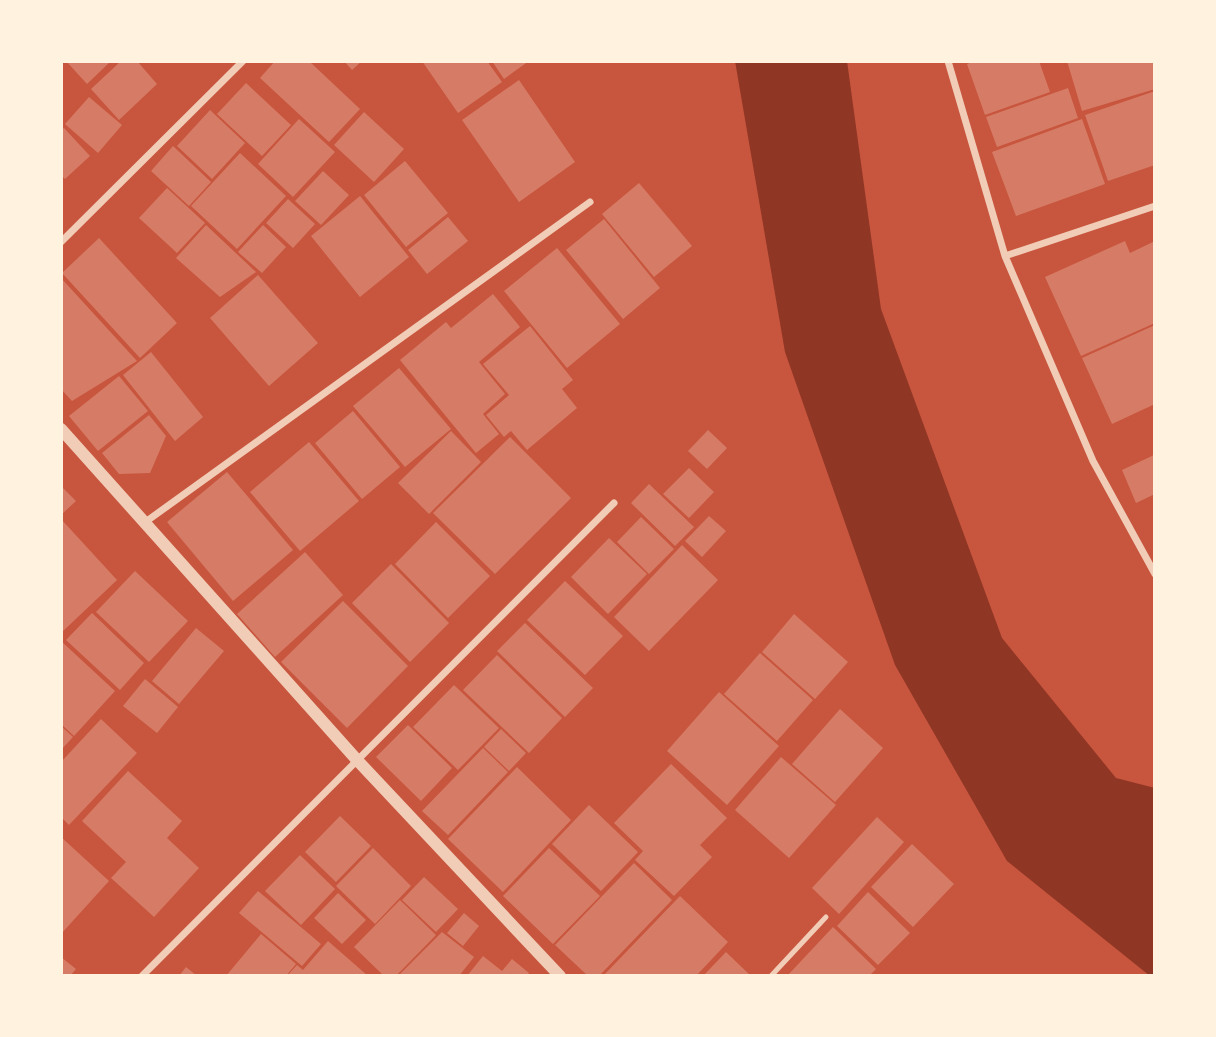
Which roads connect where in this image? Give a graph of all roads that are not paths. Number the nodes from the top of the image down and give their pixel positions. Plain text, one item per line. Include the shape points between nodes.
1 (243, 61) edge
2 (948, 61) edge
3 (590, 202) dead end
4 (1155, 206) edge
5 (61, 242) edge
6 (1005, 256) junction
7 (61, 429) edge
8 (614, 503) dead end
9 (144, 523) junction
10 (1155, 574) edge
11 (357, 760) junction
12 (826, 917) dead end
13 (142, 976) edge
14 (560, 976) edge
15 (771, 976) edge

1 - 5 street
2 - 6 street
3 - 9 street
4 - 6 street
6 - 10 street via 1093,461
7 - 9 street
8 - 11 street
9 - 11 street
11 - 13 street
11 - 14 street
12 - 15 lane

